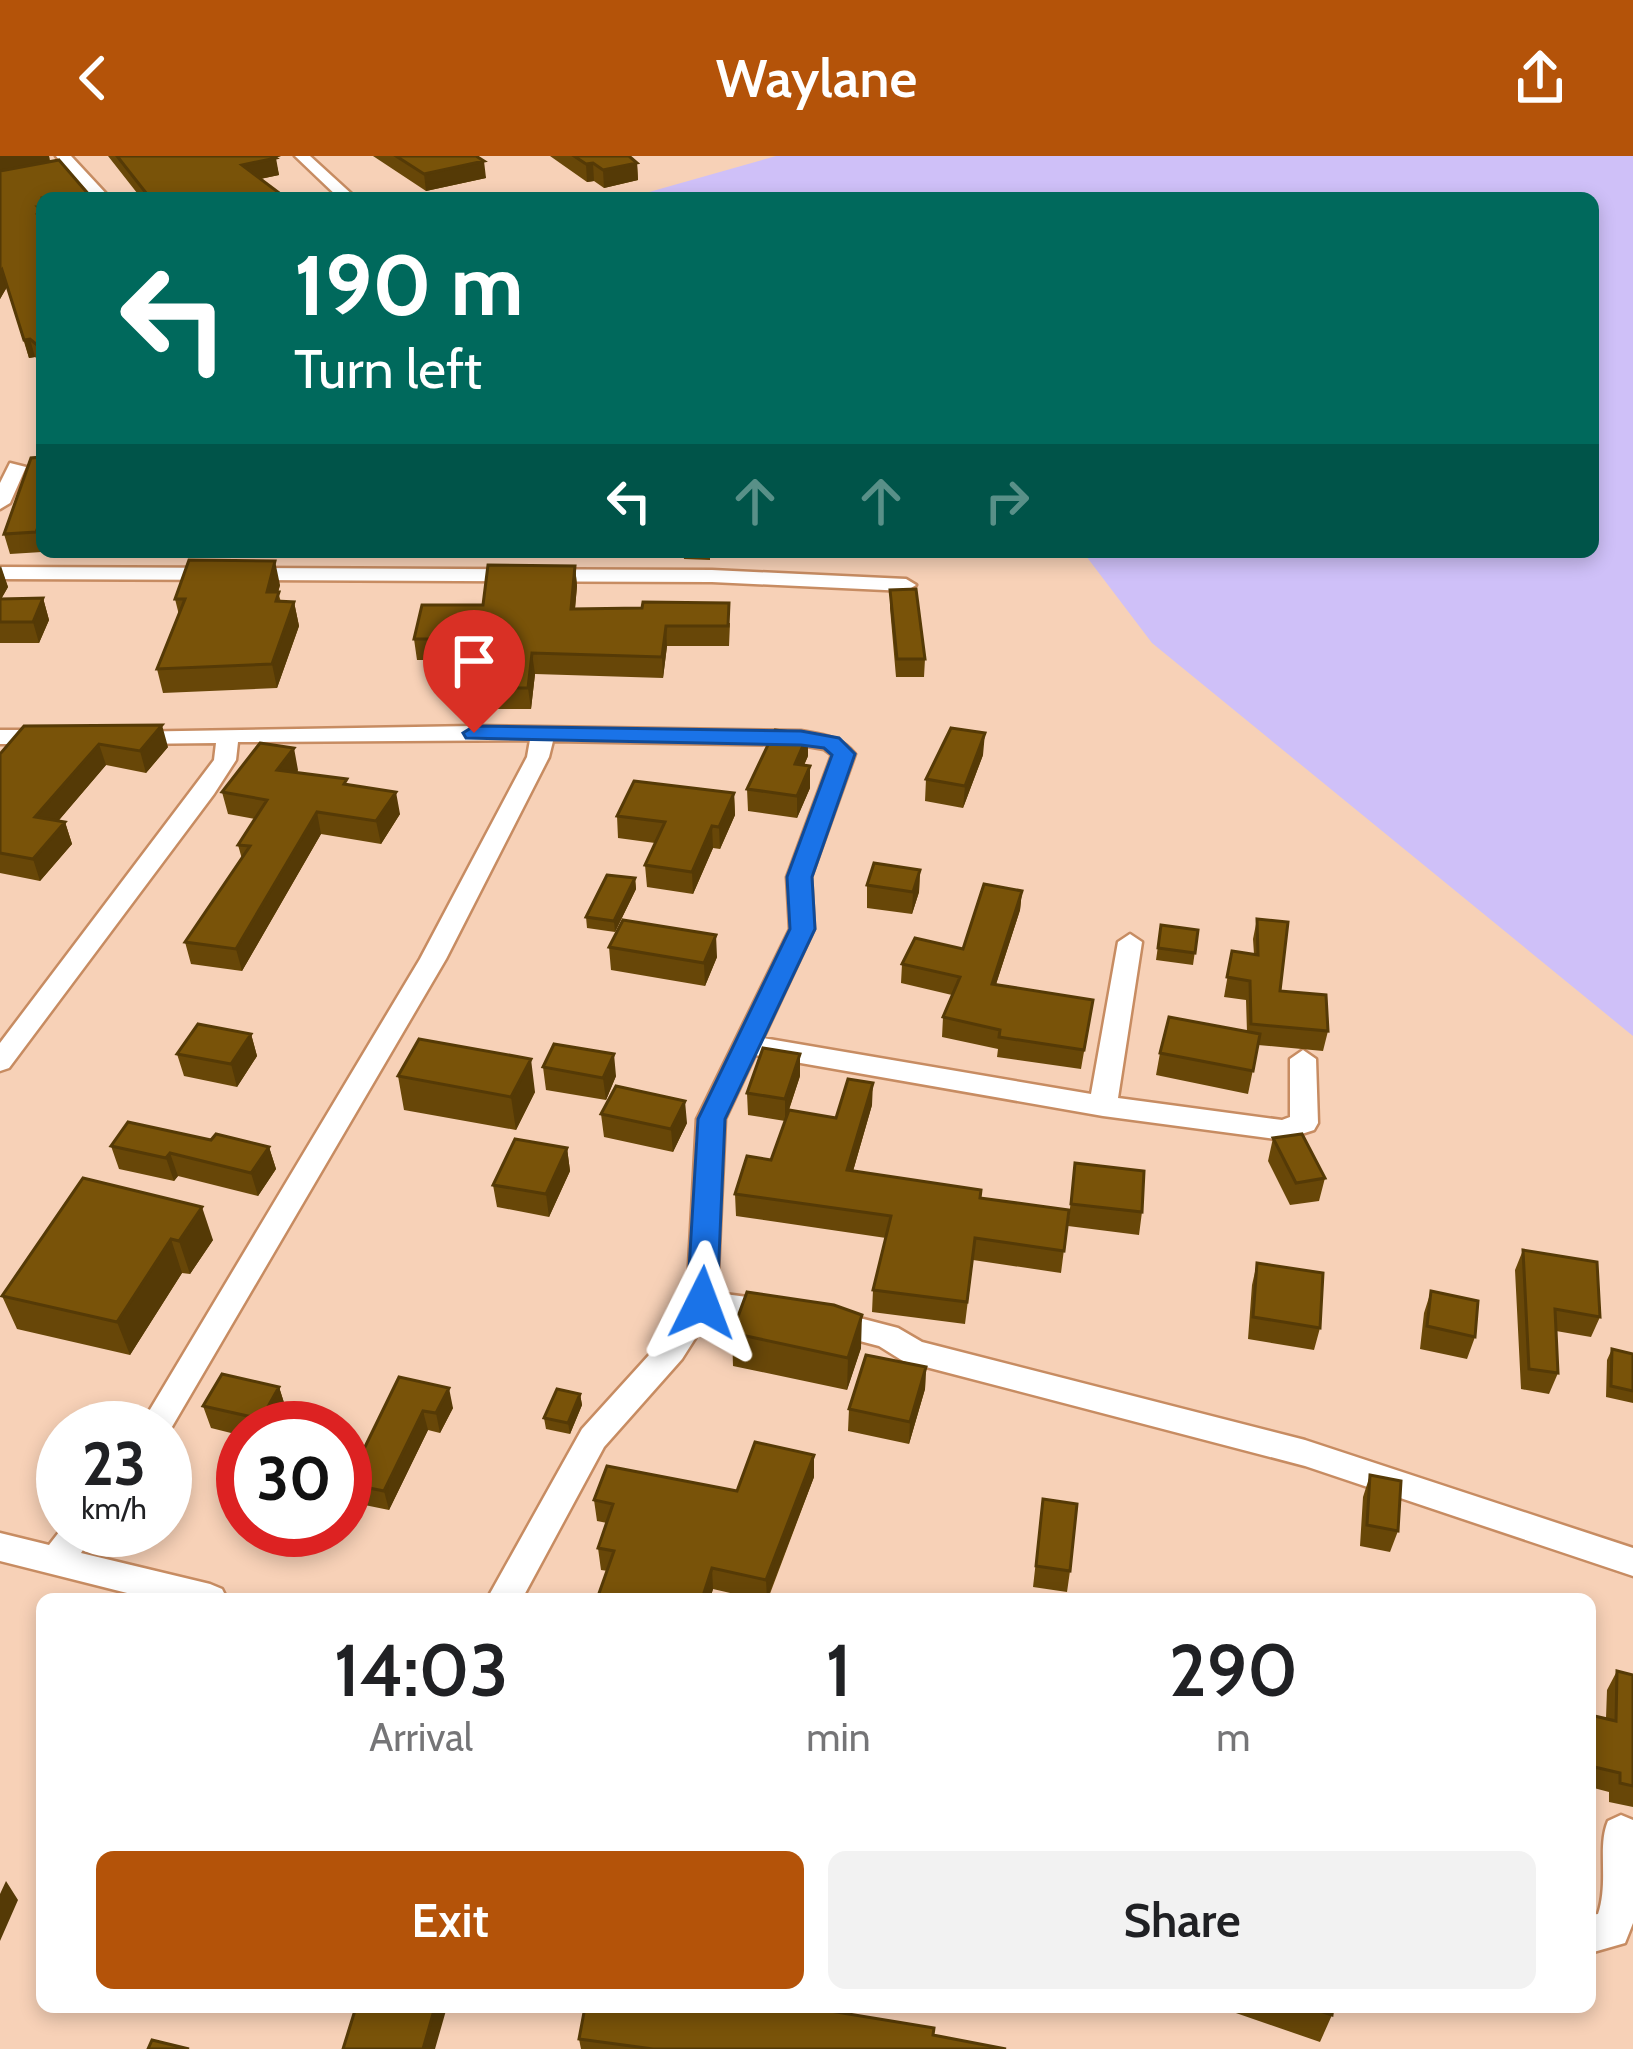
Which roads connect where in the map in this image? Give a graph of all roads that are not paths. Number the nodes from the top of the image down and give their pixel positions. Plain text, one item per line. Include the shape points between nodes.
1 (337, 156) edge
2 (305, 159) edge
3 (67, 161) edge
4 (0, 180) edge
5 (96, 192) edge
6 (341, 192) edge
7 (17, 467) dead end
8 (0, 503) edge
9 (518, 558) edge
10 (0, 573) edge
11 (516, 574) junction
12 (906, 585) edge
13 (543, 734) junction
14 (228, 736) junction
15 (0, 737) edge
16 (1130, 942) dead end
17 (749, 1045) junction
18 (1304, 1059) dead end
19 (0, 1062) edge
20 (1103, 1106) junction
21 (702, 1303) junction
22 (171, 1401) edge
23 (0, 1547) edge
24 (57, 1559) joint
25 (1633, 1562) edge
26 (187, 1593) edge
27 (507, 1593) edge
28 (1621, 1832) dead end
29 (1596, 1933) edge

1 - 2 street
2 - 6 street
3 - 4 street
3 - 5 street
7 - 8 street
9 - 11 street
10 - 11 street
11 - 12 street
13 - 14 street
13 - 17 street via 801,738 844,754 800,877 802,929
13 - 22 street via 538,758 433,959
14 - 15 street
14 - 19 street via 225,760 206,789
16 - 20 street
17 - 20 street
17 - 21 street via 711,1119
18 - 20 street via 1304,1123 1282,1130
21 - 25 street via 788,1312 887,1336 914,1352 1305,1453
21 - 27 street via 671,1351 592,1438
23 - 24 street
24 - 26 street
28 - 29 street via 1625,1888 1612,1930

